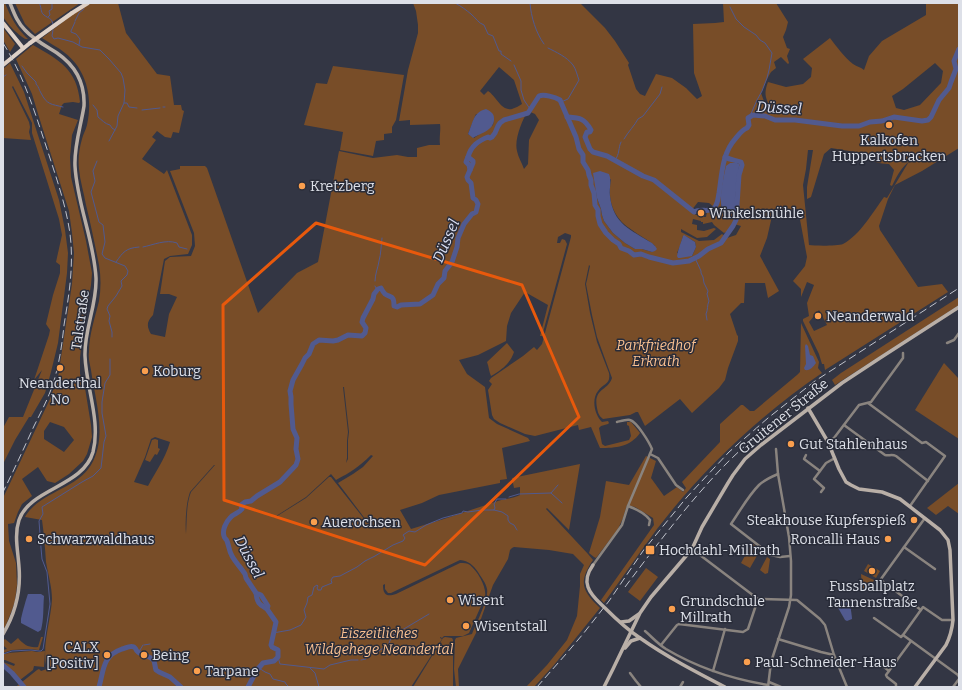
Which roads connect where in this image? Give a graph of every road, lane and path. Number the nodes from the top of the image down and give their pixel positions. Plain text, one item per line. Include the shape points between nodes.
1 (10, 3) edge
2 (88, 3) edge
3 (3, 23) edge
4 (23, 48) junction
5 (3, 65) edge
6 (959, 307) edge
7 (959, 332) edge
8 (947, 343) dead end
9 (903, 353) dead end
10 (868, 403) junction
11 (808, 408) junction
12 (617, 422) dead end
13 (844, 424) junction
14 (828, 442) junction
15 (776, 449) dead end
16 (650, 454) junction
17 (806, 456) dead end
18 (834, 458) junction
19 (820, 471) junction
20 (778, 474) junction
21 (928, 481) junction
22 (683, 490) dead end
23 (821, 492) dead end
24 (628, 506) junction
25 (909, 507) junction
26 (925, 518) junction
27 (649, 525) dead end
28 (904, 547) junction
29 (692, 548) junction
30 (790, 556) junction
31 (593, 565) joint
32 (935, 569) dead end
33 (758, 599) junction
34 (791, 599) junction
35 (921, 610) junction
36 (640, 613) junction
37 (874, 618) dead end
38 (953, 620) junction
39 (621, 622) junction
40 (724, 629) junction
41 (631, 631) junction
42 (645, 631) dead end
43 (3, 634) edge
44 (903, 635) junction
45 (640, 638) junction
46 (778, 639) junction
47 (911, 641) junction
48 (661, 645) junction
49 (623, 649) junction
50 (834, 655) junction
51 (936, 659) junction
52 (878, 662) dead end
53 (713, 671) junction
54 (890, 671) junction
55 (630, 673) dead end
56 (959, 678) edge
57 (683, 682) dead end
58 (769, 682) junction
59 (768, 686) edge
60 (604, 687) edge
61 (641, 687) edge
62 (680, 687) edge
63 (725, 687) edge
64 (780, 687) edge
65 (848, 687) edge
66 (896, 687) edge
67 (915, 687) edge
68 (953, 687) edge

1 - 43 main road, Talstraße via 14,15 26,31 68,62 77,74 84,92 75,166 96,278 85,355 96,430 89,461 78,473 34,501 20,517 16,537 20,575 18,594 12,617
2 - 4 main road, bridge
3 - 4 main road
4 - 5 main road
6 - 11 main road, Gruitener Straße via 853,375
7 - 8 street via 954,340
9 - 10 street via 902,359
10 - 13 street via 859,405
10 - 21 street via 922,443 926,442 946,456
11 - 14 main road
11 - 29 main road, Gruitener Straße via 745,459 732,475
12 - 16 street via 629,420 635,423 651,447
13 - 14 street
13 - 21 street via 884,455 896,456
14 - 18 main road
15 - 20 street
16 - 22 street via 658,458
16 - 24 street
17 - 19 street via 804,459
18 - 19 street
18 - 25 main road via 846,482 859,489 882,492 900,499
19 - 23 street via 814,479 824,488
20 - 30 street
20 - 30 street via 760,484 732,524 771,555
21 - 25 street
24 - 27 street via 648,517
24 - 31 street via 622,525
25 - 26 main road
26 - 28 street
26 - 38 main road via 948,540
28 - 32 street
28 - 35 street via 881,579
29 - 33 street
29 - 36 main road, Gruitener Straße
30 - 34 street
31 - 39 main road via 587,575 589,591
33 - 34 street
33 - 40 street via 746,631
34 - 46 street
34 - 50 street via 797,600 825,624
35 - 38 street via 923,607 942,620
35 - 44 street
36 - 39 main road via 629,621
36 - 41 main road, Gruitener Straße
37 - 44 street via 901,637
38 - 51 main road via 950,638
39 - 41 main road
40 - 48 street via 679,624
40 - 53 street
41 - 45 main road
41 - 49 main road, Gruitener Straße
42 - 48 street
44 - 47 street
45 - 49 main road via 631,641
45 - 63 main road
46 - 50 street
46 - 58 street via 771,662
47 - 51 street
47 - 54 street
48 - 53 street
49 - 60 main road, Gruitener Straße
50 - 65 street
51 - 56 street via 958,674
51 - 67 main road
52 - 54 street
53 - 59 street
54 - 66 street via 886,676 896,684
55 - 61 street
56 - 68 street
57 - 62 street
58 - 59 street
58 - 64 street

